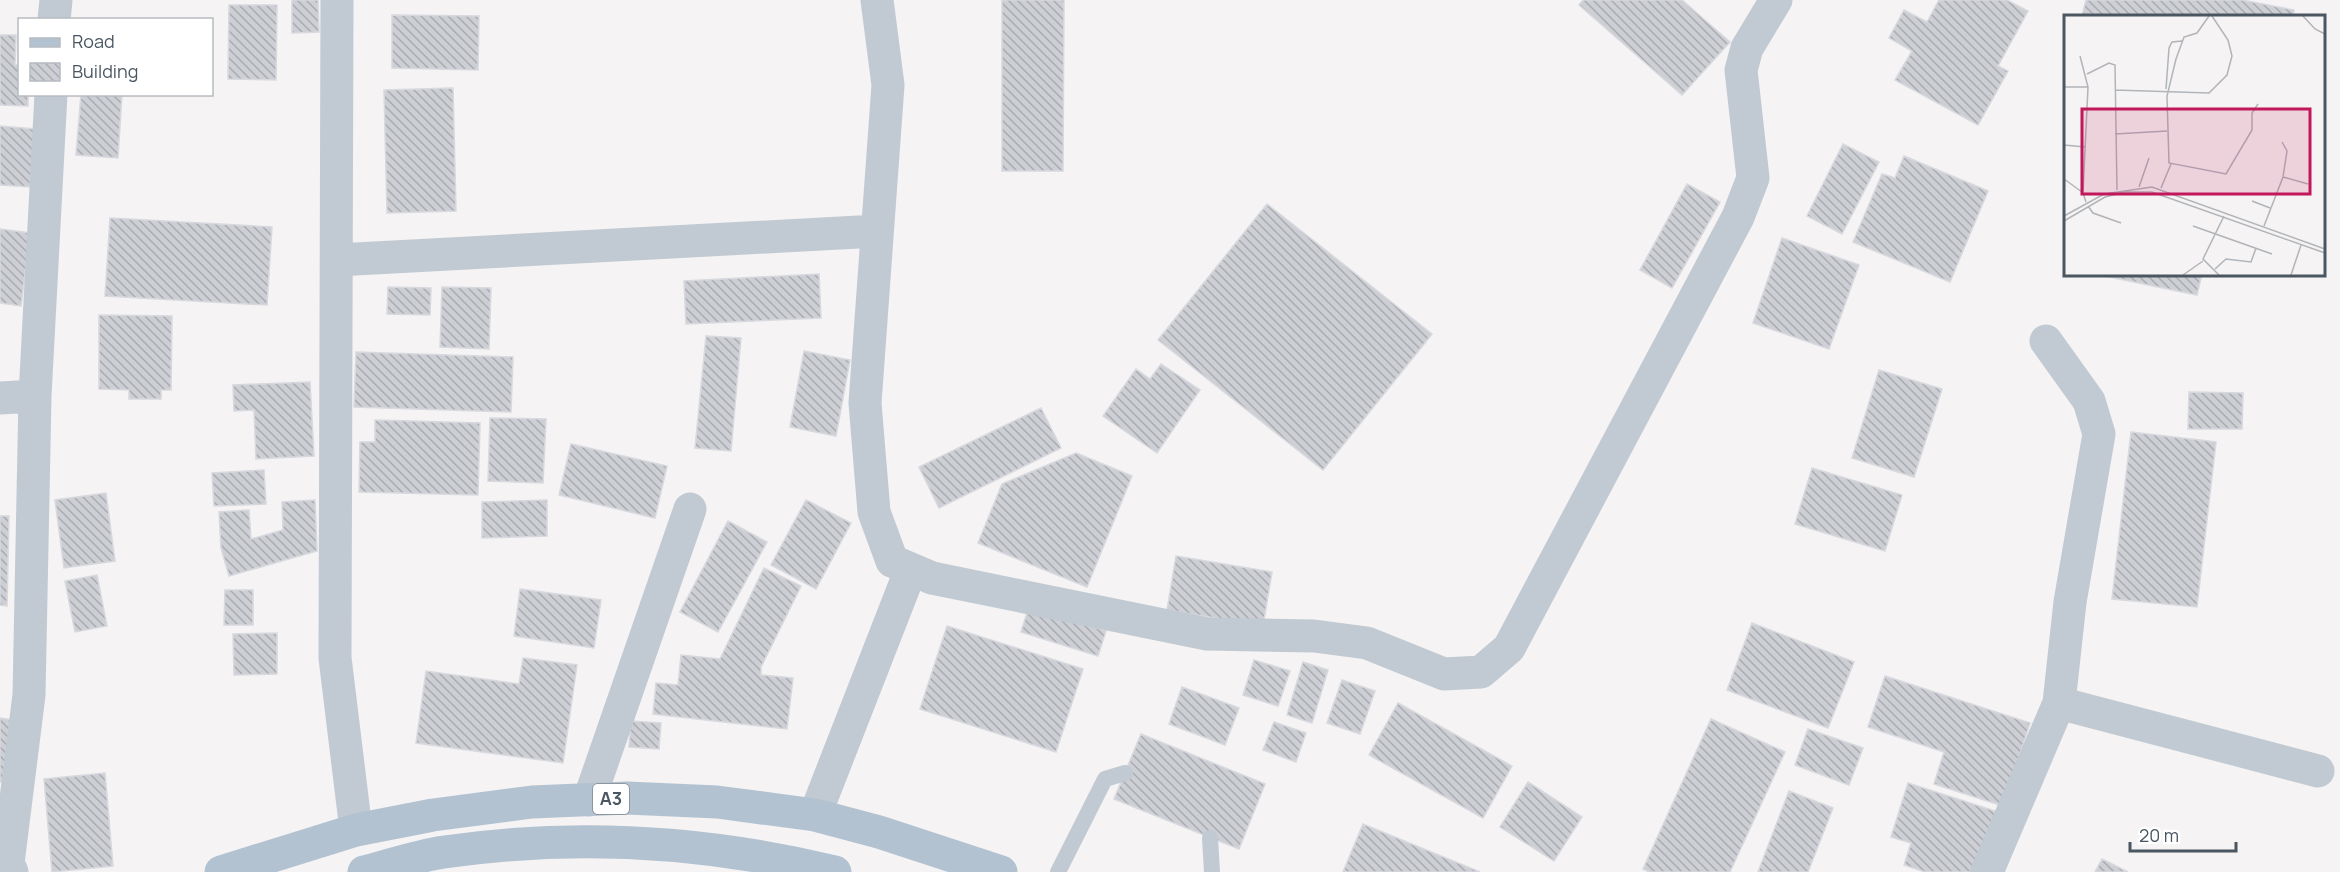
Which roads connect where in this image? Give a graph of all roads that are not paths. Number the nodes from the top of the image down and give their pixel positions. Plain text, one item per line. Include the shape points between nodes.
1 (56, 0) edge
2 (337, 0) edge
3 (877, 0) edge
4 (1776, 0) edge
5 (54, 18) edge
6 (51, 96) edge
7 (877, 231) junction
8 (337, 260) junction
9 (2046, 341) dead end
10 (35, 396) junction
11 (0, 398) edge
12 (690, 509) dead end
13 (911, 569) junction
14 (2059, 703) junction
15 (2318, 771) dead end
16 (1125, 774) dead end
17 (589, 800) junction
18 (815, 815) junction
19 (356, 830) junction
20 (1210, 838) dead end
21 (7, 864) edge
22 (221, 872) edge
23 (364, 872) edge
24 (835, 872) edge
25 (1001, 872) edge
26 (1058, 872) edge
27 (1212, 872) edge
28 (1987, 872) edge

1 - 5 street
2 - 8 street
3 - 7 street via 888,85
4 - 13 street via 1747,48 1741,70 1753,178 1738,217 1509,648 1481,672 1443,674 1366,644 1314,636 1207,634 932,578
6 - 10 street
7 - 8 street
7 - 13 street via 865,403 874,512 892,561
8 - 19 street via 336,658
9 - 14 street via 2089,400 2098,434 2070,602
10 - 11 street
10 - 21 street via 29,695
12 - 17 street
13 - 18 street
14 - 15 street
14 - 28 street
16 - 26 lane via 1105,779
17 - 18 main road, A3 via 717,802
17 - 19 main road, A3 via 433,815
18 - 25 main road, A3
19 - 22 main road, A3
20 - 27 lane
23 - 24 main road, A3 via 442,853 534,842 624,841 718,850

